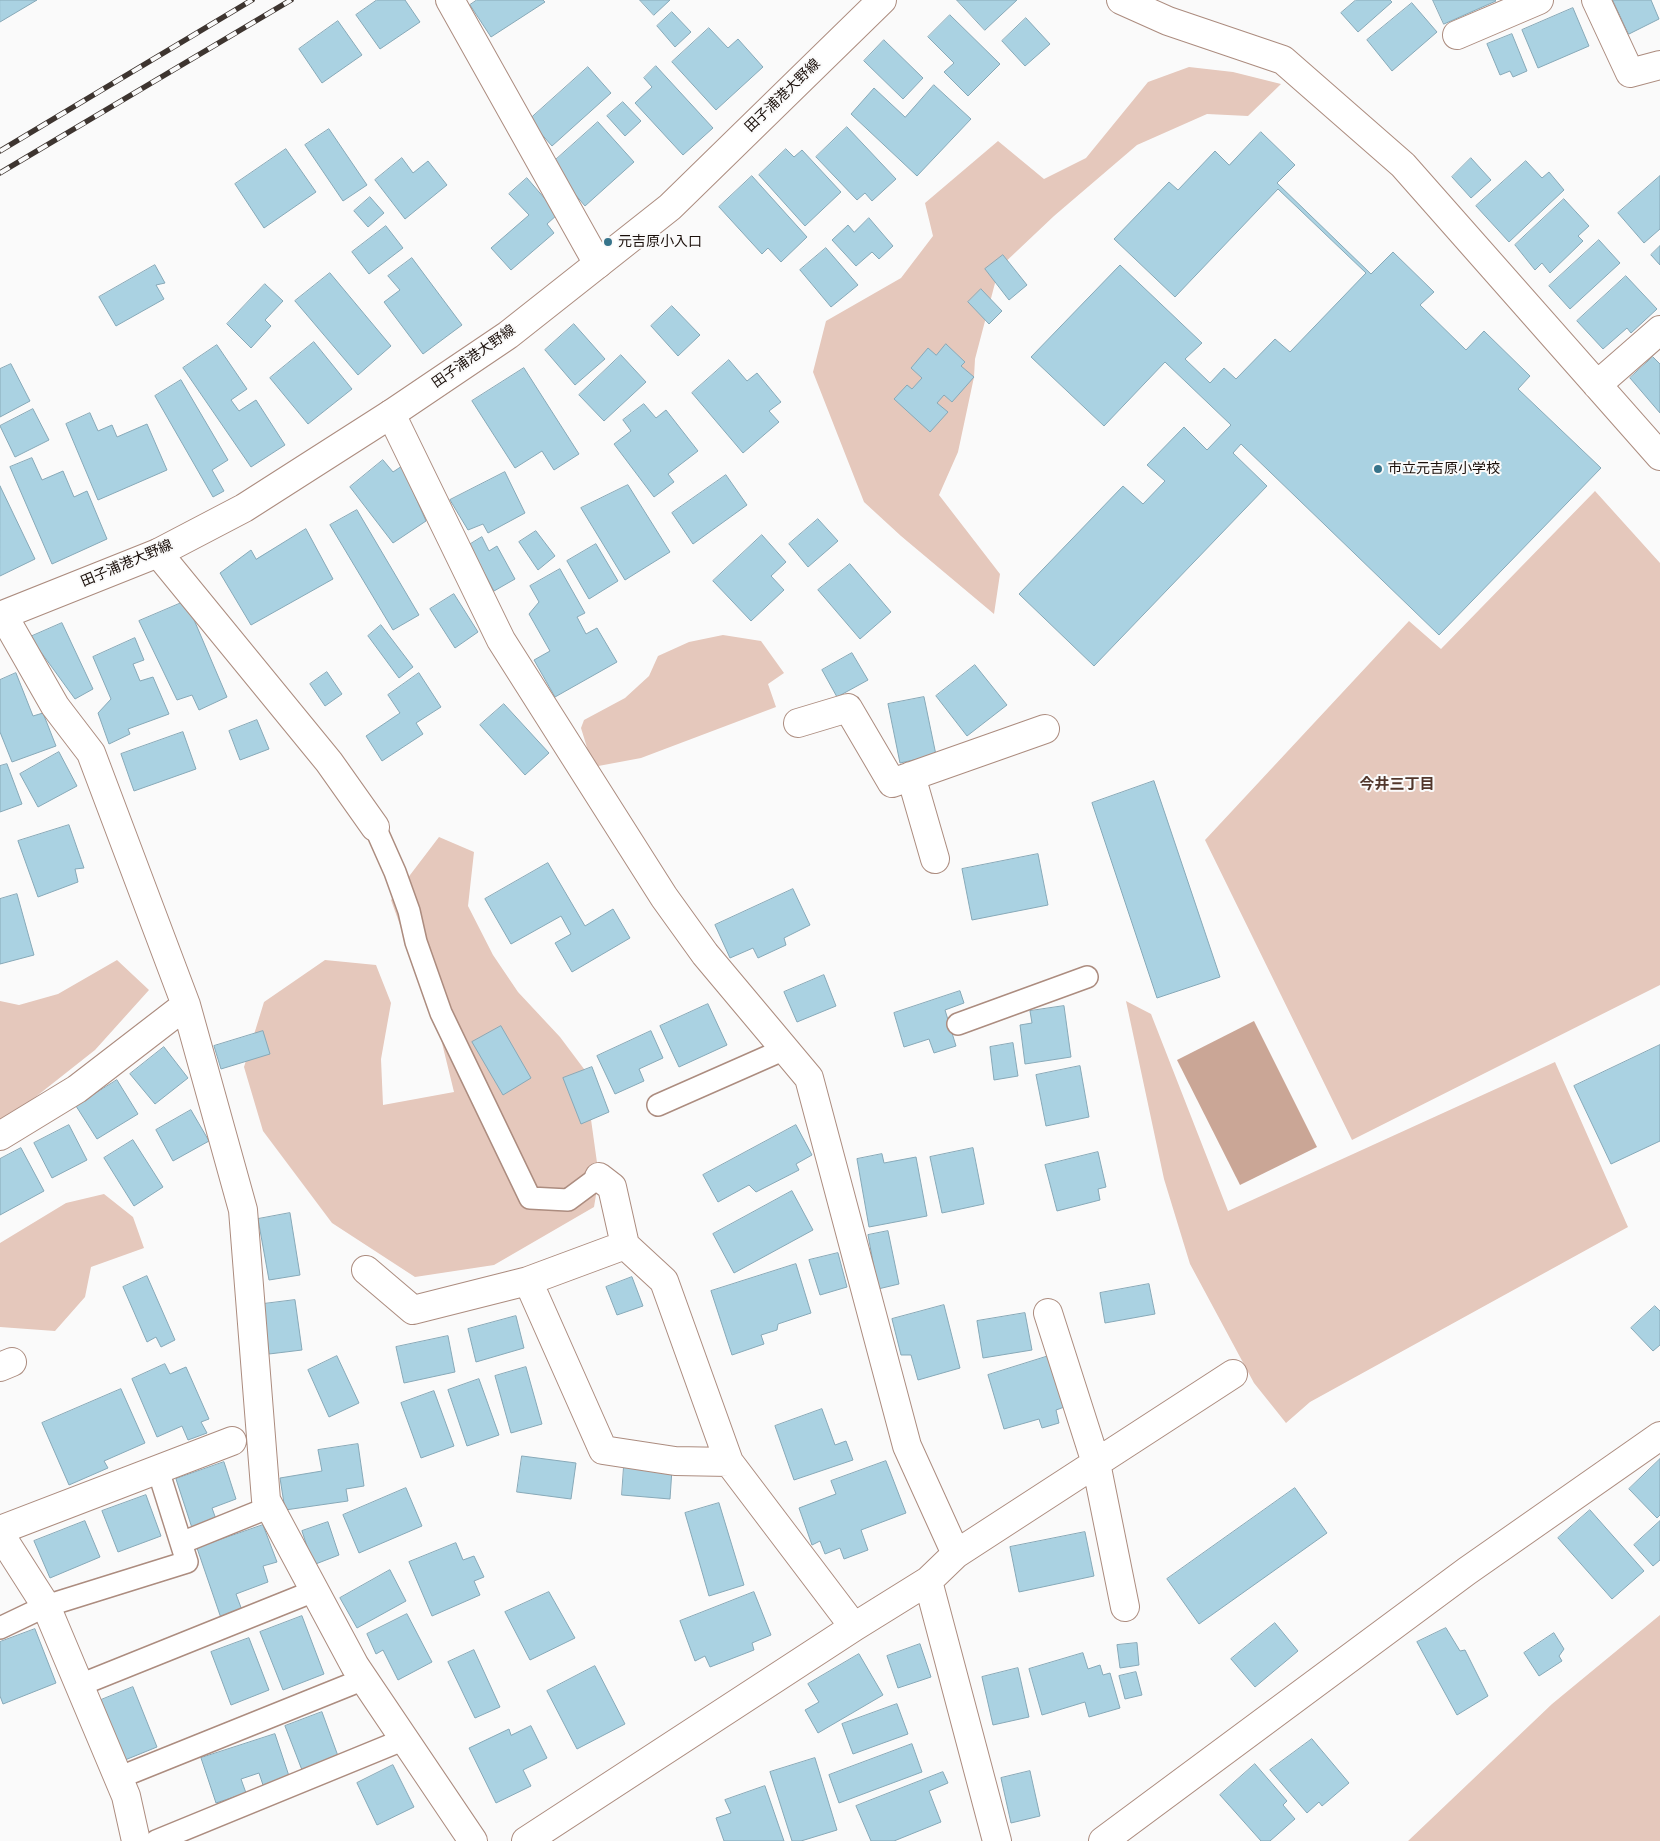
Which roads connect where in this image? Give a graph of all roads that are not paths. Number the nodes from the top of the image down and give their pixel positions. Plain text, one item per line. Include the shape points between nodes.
1 (450, 0) edge
2 (882, 0) edge
3 (1122, 0) edge
4 (1539, 0) edge
5 (1596, 0) edge
6 (1457, 35) dead end
7 (1660, 65) edge
8 (598, 264) junction
9 (1660, 330) edge
10 (1597, 385) junction
11 (391, 414) junction
12 (1660, 456) edge
13 (158, 553) junction
14 (1, 616) edge
15 (798, 723) dead end
16 (1045, 729) dead end
17 (911, 776) junction
18 (375, 827) joint
19 (935, 859) dead end
20 (1087, 977) dead end
21 (186, 1005) junction
22 (958, 1024) dead end
23 (785, 1049) junction
24 (658, 1105) dead end
25 (0, 1136) edge
26 (599, 1177) joint
27 (625, 1245) junction
28 (366, 1270) dead end
29 (528, 1281) junction
30 (1048, 1313) dead end
31 (1233, 1374) dead end
32 (1660, 1436) edge
33 (232, 1441) dead end
34 (729, 1462) junction
35 (1096, 1463) junction
36 (158, 1470) junction
37 (270, 1507) junction
38 (0, 1530) edge
39 (0, 1534) edge
40 (181, 1543) junction
41 (956, 1554) junction
42 (928, 1581) junction
43 (314, 1591) junction
44 (46, 1606) junction
45 (1125, 1607) dead end
46 (854, 1627) junction
47 (0, 1628) edge
48 (364, 1679) junction
49 (80, 1685) junction
50 (405, 1739) junction
51 (118, 1778) junction
52 (136, 1841) edge
53 (156, 1841) edge
54 (472, 1841) edge
55 (526, 1841) edge
56 (997, 1841) edge
57 (1104, 1841) edge

1 - 8 street
2 - 8 street, 田子浦港大野線 via 670,207
3 - 10 street via 1168,21 1282,60 1403,165
4 - 6 street
5 - 7 street via 1630,74
8 - 11 street, 田子浦港大野線 via 508,334
9 - 10 street
10 - 12 street
11 - 13 street, 田子浦港大野線 via 244,508
11 - 23 street via 501,640 664,897 705,954
13 - 14 street, 田子浦港大野線
13 - 18 street via 329,762
14 - 21 street via 55,706 92,753
15 - 17 street via 848,708 892,783
16 - 17 street
17 - 19 street
18 - 26 lane via 409,911 416,942 441,1013 530,1198 568,1200
20 - 22 lane
21 - 25 street via 77,1090
21 - 37 street via 243,1210 266,1500
23 - 24 lane
23 - 41 street via 810,1078 907,1446
26 - 27 street via 612,1187
27 - 29 street
27 - 34 street via 664,1281
28 - 29 street via 413,1310
29 - 34 street via 603,1450 674,1461
30 - 35 street
31 - 35 street
32 - 57 street via 1467,1570
33 - 36 street
34 - 46 street
35 - 41 street
35 - 45 street
36 - 38 street
36 - 40 lane
37 - 40 lane
37 - 43 street
39 - 44 street
40 - 44 lane via 188,1562
41 - 42 street
42 - 46 street
42 - 56 street
43 - 48 street
43 - 49 lane
44 - 47 lane
44 - 49 street
46 - 55 street
48 - 50 street
48 - 51 lane
49 - 51 street
50 - 53 lane
50 - 54 street
51 - 52 street via 126,1796

